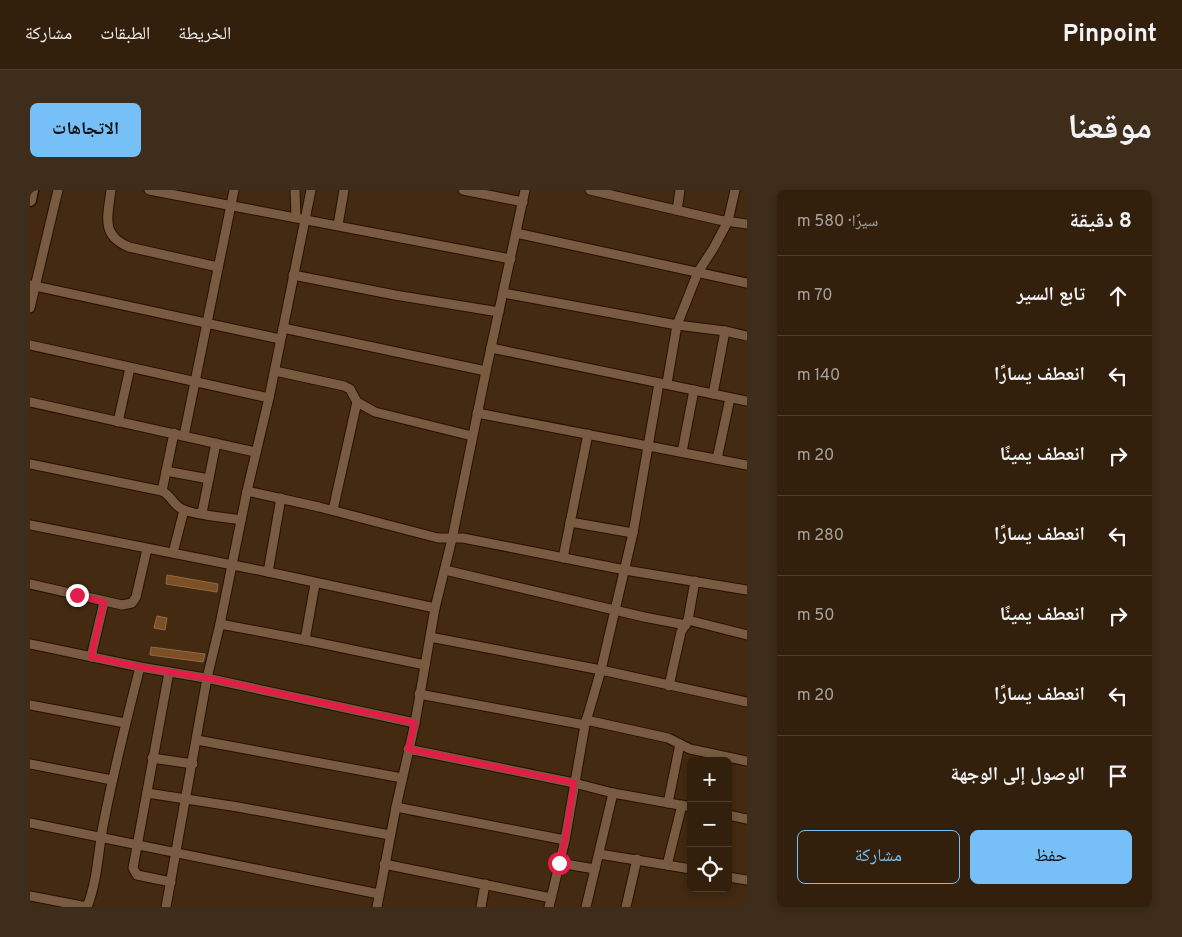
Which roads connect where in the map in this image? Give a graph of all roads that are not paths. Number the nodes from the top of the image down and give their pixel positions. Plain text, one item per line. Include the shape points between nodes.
1 (32, 190) edge
2 (58, 190) edge
3 (111, 190) edge
4 (149, 190) edge
5 (234, 190) edge
6 (295, 190) edge
7 (311, 190) edge
8 (344, 190) edge
9 (463, 190) edge
10 (525, 190) edge
11 (590, 190) edge
12 (680, 190) edge
13 (735, 190) edge
14 (30, 200) edge
15 (522, 202) junction
16 (231, 206) junction
17 (677, 210) junction
18 (300, 218) junction
19 (728, 221) junction
20 (747, 224) edge
21 (338, 225) junction
22 (516, 232) junction
23 (511, 259) junction
24 (218, 267) junction
25 (698, 272) junction
26 (293, 275) junction
27 (747, 283) edge
28 (33, 286) edge
29 (503, 292) junction
30 (30, 308) edge
31 (499, 312) junction
32 (207, 323) junction
33 (677, 325) junction
34 (282, 328) junction
35 (725, 331) junction
36 (747, 336) edge
37 (280, 339) junction
38 (30, 345) edge
39 (491, 348) junction
40 (130, 368) junction
41 (274, 371) junction
42 (486, 371) junction
43 (196, 383) junction
44 (663, 383) junction
45 (694, 390) junction
46 (713, 394) junction
47 (269, 398) junction
48 (730, 398) junction
49 (747, 401) edge
50 (30, 402) edge
51 (358, 402) junction
52 (478, 413) junction
53 (118, 422) junction
54 (174, 434) junction
55 (588, 434) junction
56 (184, 436) junction
57 (472, 436) junction
58 (216, 443) junction
59 (647, 445) junction
60 (256, 452) junction
61 (682, 452) junction
62 (717, 459) junction
63 (30, 464) edge
64 (747, 465) edge
65 (166, 471) junction
66 (209, 479) junction
67 (162, 491) junction
68 (247, 491) junction
69 (281, 498) junction
70 (184, 510) junction
71 (333, 510) junction
72 (202, 513) junction
73 (241, 520) junction
74 (570, 522) junction
75 (30, 525) edge
76 (633, 533) junction
77 (452, 539) junction
78 (147, 549) junction
79 (173, 553) junction
80 (562, 558) junction
81 (232, 566) junction
82 (445, 570) junction
83 (625, 570) junction
84 (268, 572) junction
85 (695, 581) junction
86 (30, 584) edge
87 (315, 584) junction
88 (747, 590) edge
89 (104, 602) junction
90 (435, 608) junction
91 (615, 609) junction
92 (687, 622) junction
93 (220, 624) junction
94 (747, 635) edge
95 (430, 637) junction
96 (305, 640) junction
97 (30, 644) edge
98 (91, 657) junction
99 (425, 665) junction
100 (140, 667) junction
101 (601, 670) junction
102 (169, 672) junction
103 (208, 678) junction
104 (669, 686) junction
105 (419, 694) junction
106 (747, 702) edge
107 (30, 705) edge
108 (586, 722) junction
109 (125, 723) junction
110 (415, 723) junction
111 (197, 740) junction
112 (680, 744) junction
113 (408, 749) junction
114 (152, 758) junction
115 (747, 761) edge
116 (30, 764) edge
117 (193, 764) junction
118 (402, 778) junction
119 (112, 780) junction
120 (574, 783) junction
121 (613, 792) junction
122 (147, 793) junction
123 (185, 798) junction
124 (668, 802) junction
125 (686, 806) edge
126 (396, 807) junction
127 (732, 816) edge
128 (747, 819) edge
129 (30, 823) edge
130 (390, 835) junction
131 (101, 836) junction
132 (565, 840) junction
133 (138, 844) junction
134 (176, 852) junction
135 (599, 854) junction
136 (637, 859) junction
137 (559, 863) junction
138 (384, 864) junction
139 (667, 865) junction
140 (687, 868) edge
141 (595, 869) junction
142 (732, 877) edge
143 (747, 880) edge
144 (171, 882) junction
145 (485, 884) junction
146 (380, 894) junction
147 (30, 896) edge
148 (51, 903) edge
149 (550, 903) edge
150 (87, 907) edge
151 (166, 907) edge
152 (377, 907) edge
153 (481, 907) edge
154 (586, 907) edge
155 (626, 907) edge

1 - 14 street
2 - 28 street
3 - 24 street via 109,227 118,242
4 - 16 street
5 - 16 street
6 - 18 street
7 - 18 street
8 - 21 street
9 - 15 street
10 - 15 street
11 - 17 street
12 - 17 street
13 - 19 street
15 - 22 street
16 - 18 street
16 - 24 street
17 - 19 street
18 - 21 street
18 - 26 street
19 - 20 street
19 - 25 street
21 - 23 street
22 - 23 street
22 - 25 street
23 - 29 street
24 - 32 street
25 - 27 street
25 - 33 street
26 - 31 street
26 - 34 street
28 - 30 street
28 - 32 street
29 - 31 street
29 - 33 street
31 - 39 street
32 - 37 street
32 - 43 street
33 - 35 street
33 - 44 street
34 - 37 street
34 - 42 street
35 - 36 street
35 - 46 street
37 - 41 street
38 - 40 street
39 - 42 street
39 - 44 street
40 - 43 street
40 - 53 street
41 - 47 street
41 - 51 street via 344,386 350,389
42 - 52 street
43 - 47 street
43 - 56 street
44 - 45 street
44 - 59 street
45 - 46 street
45 - 61 street
46 - 48 street
47 - 60 street
48 - 49 street
48 - 62 street
50 - 53 street
51 - 57 street via 375,412
51 - 71 street
52 - 55 street
52 - 57 street
53 - 54 street
54 - 56 street
54 - 65 street
55 - 59 street
55 - 74 street
56 - 58 street
57 - 77 street
58 - 60 street
58 - 66 street
59 - 61 street
59 - 76 street
60 - 68 street
61 - 62 street
62 - 64 street
63 - 67 street
65 - 66 street
65 - 67 street
66 - 72 street
67 - 70 street
68 - 69 street
68 - 73 street
69 - 71 street
69 - 84 street
70 - 72 street
70 - 79 street
71 - 77 street via 420,534
72 - 73 street
73 - 81 street
74 - 76 street
74 - 80 street
75 - 78 street
76 - 83 street
77 - 80 street via 463,538
77 - 82 street
78 - 79 street
78 - 89 street via 134,602 126,605
79 - 81 street
80 - 83 street
81 - 84 street
81 - 93 street
82 - 90 street
82 - 91 street
83 - 85 street
83 - 91 street
84 - 87 street
85 - 88 street
85 - 92 street
86 - 89 street
87 - 90 street
87 - 96 street
89 - 98 street
90 - 95 street
91 - 92 street
91 - 101 street
92 - 94 street
92 - 104 street
93 - 96 street
93 - 103 street
95 - 99 street
95 - 101 street
96 - 99 street
97 - 98 street
98 - 100 street
99 - 105 street
100 - 102 street
100 - 109 street
101 - 104 street
101 - 108 street
102 - 103 street
102 - 114 street
103 - 110 street
103 - 111 street
104 - 106 street
105 - 108 street
105 - 110 street
107 - 109 street
108 - 112 street via 668,738
108 - 120 street
109 - 119 street
110 - 113 street
111 - 117 street
111 - 118 street
112 - 115 street
112 - 124 street
113 - 118 street
113 - 120 street
114 - 117 street
114 - 122 street
116 - 119 street
117 - 123 street
118 - 126 street
119 - 131 street
120 - 121 street
120 - 132 street
121 - 124 street
121 - 135 street
122 - 123 street
122 - 133 street
123 - 130 street
123 - 134 street
124 - 125 street
125 - 139 street
126 - 130 street
126 - 132 street
127 - 128 street
129 - 131 street
130 - 138 street
131 - 133 street
131 - 150 street
132 - 137 street
133 - 134 street
133 - 144 street via 133,868 136,873
134 - 144 street
134 - 146 street
135 - 136 street
135 - 141 street
136 - 139 street
136 - 155 street
137 - 141 street
137 - 149 street
138 - 145 street
138 - 146 street
139 - 140 street
141 - 154 street
142 - 143 street
144 - 151 street
145 - 149 street
145 - 153 street
146 - 152 street
147 - 148 street
148 - 150 street

